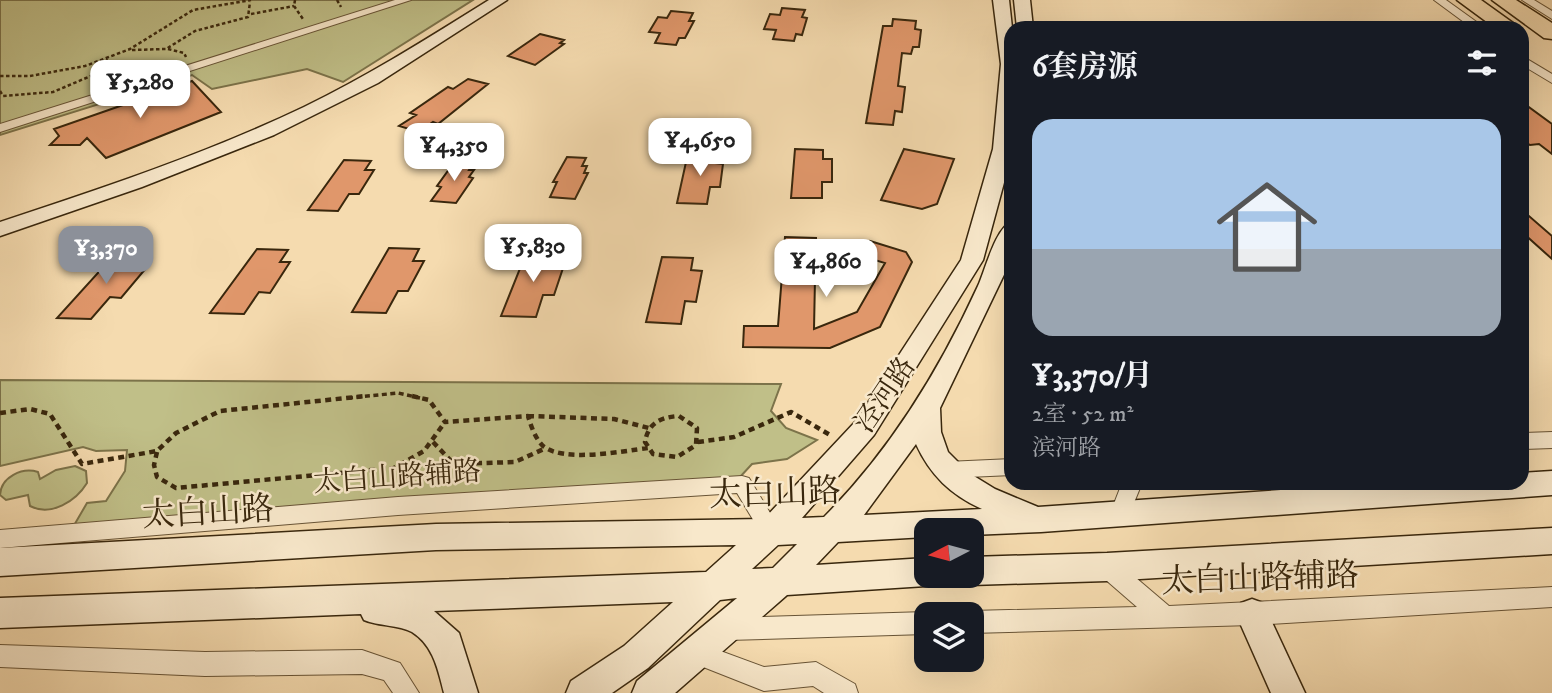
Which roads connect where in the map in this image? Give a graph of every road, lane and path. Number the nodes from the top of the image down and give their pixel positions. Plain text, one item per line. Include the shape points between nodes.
1 (295, 0) edge
2 (405, 0) edge
3 (499, 0) edge
4 (1001, 0) edge
5 (1022, 0) edge
6 (1439, 0) edge
7 (1467, 0) edge
8 (1502, 0) edge
9 (1527, 0) edge
10 (251, 1) edge
11 (294, 6) junction
12 (251, 14) junction
13 (1552, 16) edge
14 (1024, 21) edge
15 (1469, 21) edge
16 (1498, 21) edge
17 (1004, 24) edge
18 (313, 28) junction
19 (1552, 33) edge
20 (1529, 42) edge
21 (130, 50) junction
22 (1552, 57) edge
23 (105, 58) junction
24 (1529, 64) edge
25 (0, 76) edge
26 (1552, 79) edge
27 (0, 91) edge
28 (0, 128) edge
29 (1004, 135) edge
30 (0, 229) edge
31 (1004, 249) edge
32 (927, 408) junction
33 (0, 413) edge
34 (528, 416) junction
35 (444, 422) junction
36 (649, 428) junction
37 (1552, 440) edge
38 (1529, 441) edge
39 (698, 442) junction
40 (433, 443) junction
41 (822, 444) dead end
42 (546, 448) junction
43 (648, 448) junction
44 (157, 452) junction
45 (1004, 467) edge
46 (946, 470) junction
47 (1552, 483) edge
48 (1529, 485) edge
49 (1129, 490) edge
50 (1454, 490) edge
51 (1120, 514) junction
52 (1041, 519) junction
53 (832, 529) junction
54 (771, 532) junction
55 (0, 539) edge
56 (1552, 541) edge
57 (0, 562) edge
58 (1107, 567) junction
59 (984, 570) edge
60 (914, 573) edge
61 (781, 581) junction
62 (711, 586) junction
63 (1552, 597) edge
64 (333, 603) junction
65 (0, 612) edge
66 (1252, 614) junction
67 (1165, 617) junction
68 (984, 622) edge
69 (914, 623) edge
70 (724, 629) junction
71 (696, 653) junction
72 (0, 656) edge
73 (766, 686) edge
74 (407, 693) edge
75 (461, 693) edge
76 (583, 693) edge
77 (649, 693) edge
78 (846, 693) edge
79 (1288, 693) edge

1 - 11 path
2 - 18 street
3 - 30 street via 354,89 276,127 139,182
4 - 17 street, 泾河路
5 - 14 street
6 - 15 street
7 - 16 highway
8 - 19 highway
9 - 13 street
10 - 12 path
10 - 21 path via 197,8 160,25
11 - 12 path
11 - 18 path
12 - 21 path via 195,31 166,49
18 - 28 street
20 - 22 highway
21 - 23 path
23 - 25 path via 51,73
23 - 27 path via 112,67 61,90 3,96
24 - 26 street
29 - 54 street, 泾河路 via 972,261 865,428
31 - 32 street, 泾河路
32 - 46 street via 929,444
32 - 53 street, 泾河路 via 867,492
33 - 44 path via 30,409 50,414 82,464
34 - 35 path
34 - 36 path via 614,419
34 - 42 path via 534,434
35 - 40 path
35 - 44 path via 429,400 409,393 248,408 203,417 176,433
36 - 39 path via 662,418 679,416 693,423
36 - 43 path
37 - 38 street
39 - 41 path via 718,442 758,430 791,412 830,435
39 - 43 path via 679,458 661,457
40 - 42 path via 454,464 513,461 538,455
40 - 44 path via 411,463 394,468 176,488 157,477
42 - 43 path via 562,454
45 - 46 street
46 - 52 street via 986,500
47 - 48 street, 太白山路
49 - 51 street
50 - 51 street, 太白山路
51 - 52 street, 太白山路
52 - 53 street, 太白山路
53 - 54 street, 太白山路
53 - 61 street, 泾河路
54 - 55 street, 太白山路辅路 via 742,484
54 - 57 street, 太白山路 via 436,537
54 - 62 street, 泾河路
56 - 58 street
58 - 59 street
58 - 67 street
60 - 61 street
61 - 62 street
61 - 70 street, 泾河路
62 - 64 street
62 - 76 street, 泾河路 via 636,657
63 - 66 street, 太白山路辅路
64 - 65 street
64 - 75 street via 419,618 447,644
66 - 67 street, 太白山路辅路
66 - 79 street
67 - 68 street, 太白山路辅路
69 - 70 street
70 - 71 street, 泾河路
71 - 73 street
71 - 77 street, 泾河路
72 - 74 street via 205,664 362,662 392,671
73 - 78 street via 816,674

